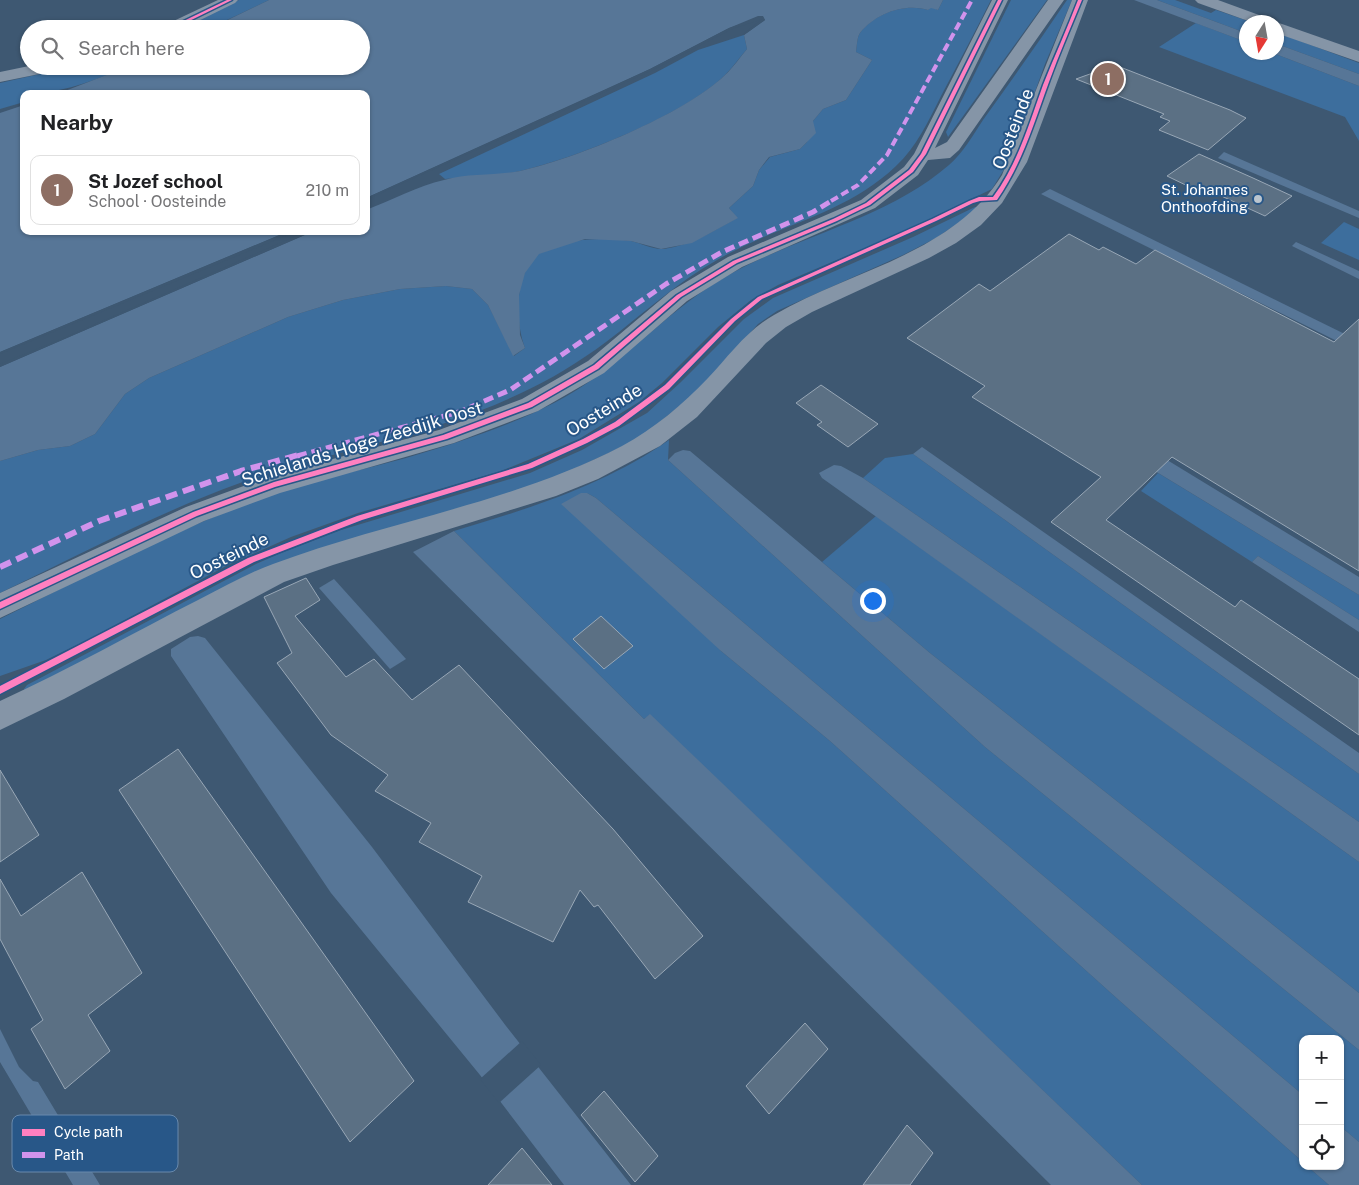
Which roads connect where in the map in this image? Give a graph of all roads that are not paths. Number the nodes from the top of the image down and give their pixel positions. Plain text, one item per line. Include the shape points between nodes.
1 (230, 0) edge
2 (1000, 0) edge
3 (1056, 0) edge
4 (1080, 0) edge
5 (1203, 0) edge
6 (1245, 15) edge
7 (188, 20) edge
8 (1284, 30) edge
9 (1359, 57) edge
10 (20, 73) edge
11 (0, 77) edge
12 (923, 154) junction
13 (0, 606) edge
14 (2, 712) edge

1 - 7 street
2 - 12 street, Schielands Hoge Zeedijk Oost
3 - 12 street, Oosteinde via 954,146 942,154
4 - 14 street, Oosteinde via 1019,161 1010,180 977,220 922,253 776,323 706,395 669,427 582,476 518,500 376,540 281,572
5 - 6 street
8 - 9 street
10 - 11 street
12 - 13 street, Schielands Hoge Zeedijk Oost via 911,171 868,204 735,262 679,296 596,366 530,405 445,437 274,485 195,514

